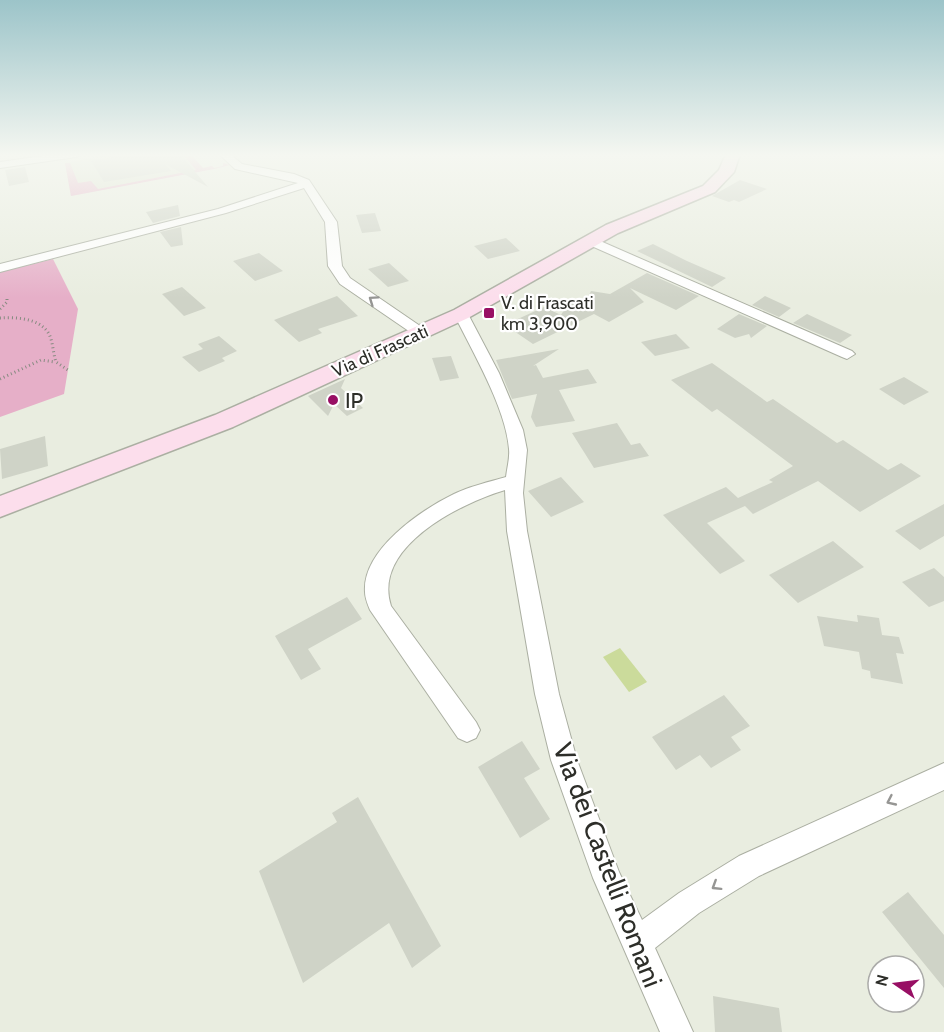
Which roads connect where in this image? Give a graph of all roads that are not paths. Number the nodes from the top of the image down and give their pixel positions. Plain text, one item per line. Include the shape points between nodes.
1 (246, 202) edge
2 (317, 202) edge
3 (676, 202) edge
4 (591, 241) junction
5 (0, 268) edge
6 (461, 314) junction
7 (421, 333) junction
8 (847, 354) dead end
9 (515, 481) junction
10 (0, 507) edge
11 (467, 730) dead end
12 (944, 776) edge
13 (636, 944) junction
14 (677, 1032) edge

1 - 5 street
7 -> 2 street via 338,273 331,222
3 - 4 main road, Via di Frascati
4 - 6 main road, Via di Frascati
4 - 8 street
6 - 7 main road, Via di Frascati
6 - 9 street, Via dei Castelli Romani via 514,430 518,450
7 - 10 main road, Via di Frascati via 214,425
9 - 11 street via 464,498 423,521 389,555 375,584 375,598 381,610
9 - 13 street, Via dei Castelli Romani via 514,510 521,556 559,742 595,846
12 -> 13 street via 749,866 689,903
13 - 14 street, Via dei Castelli Romani

